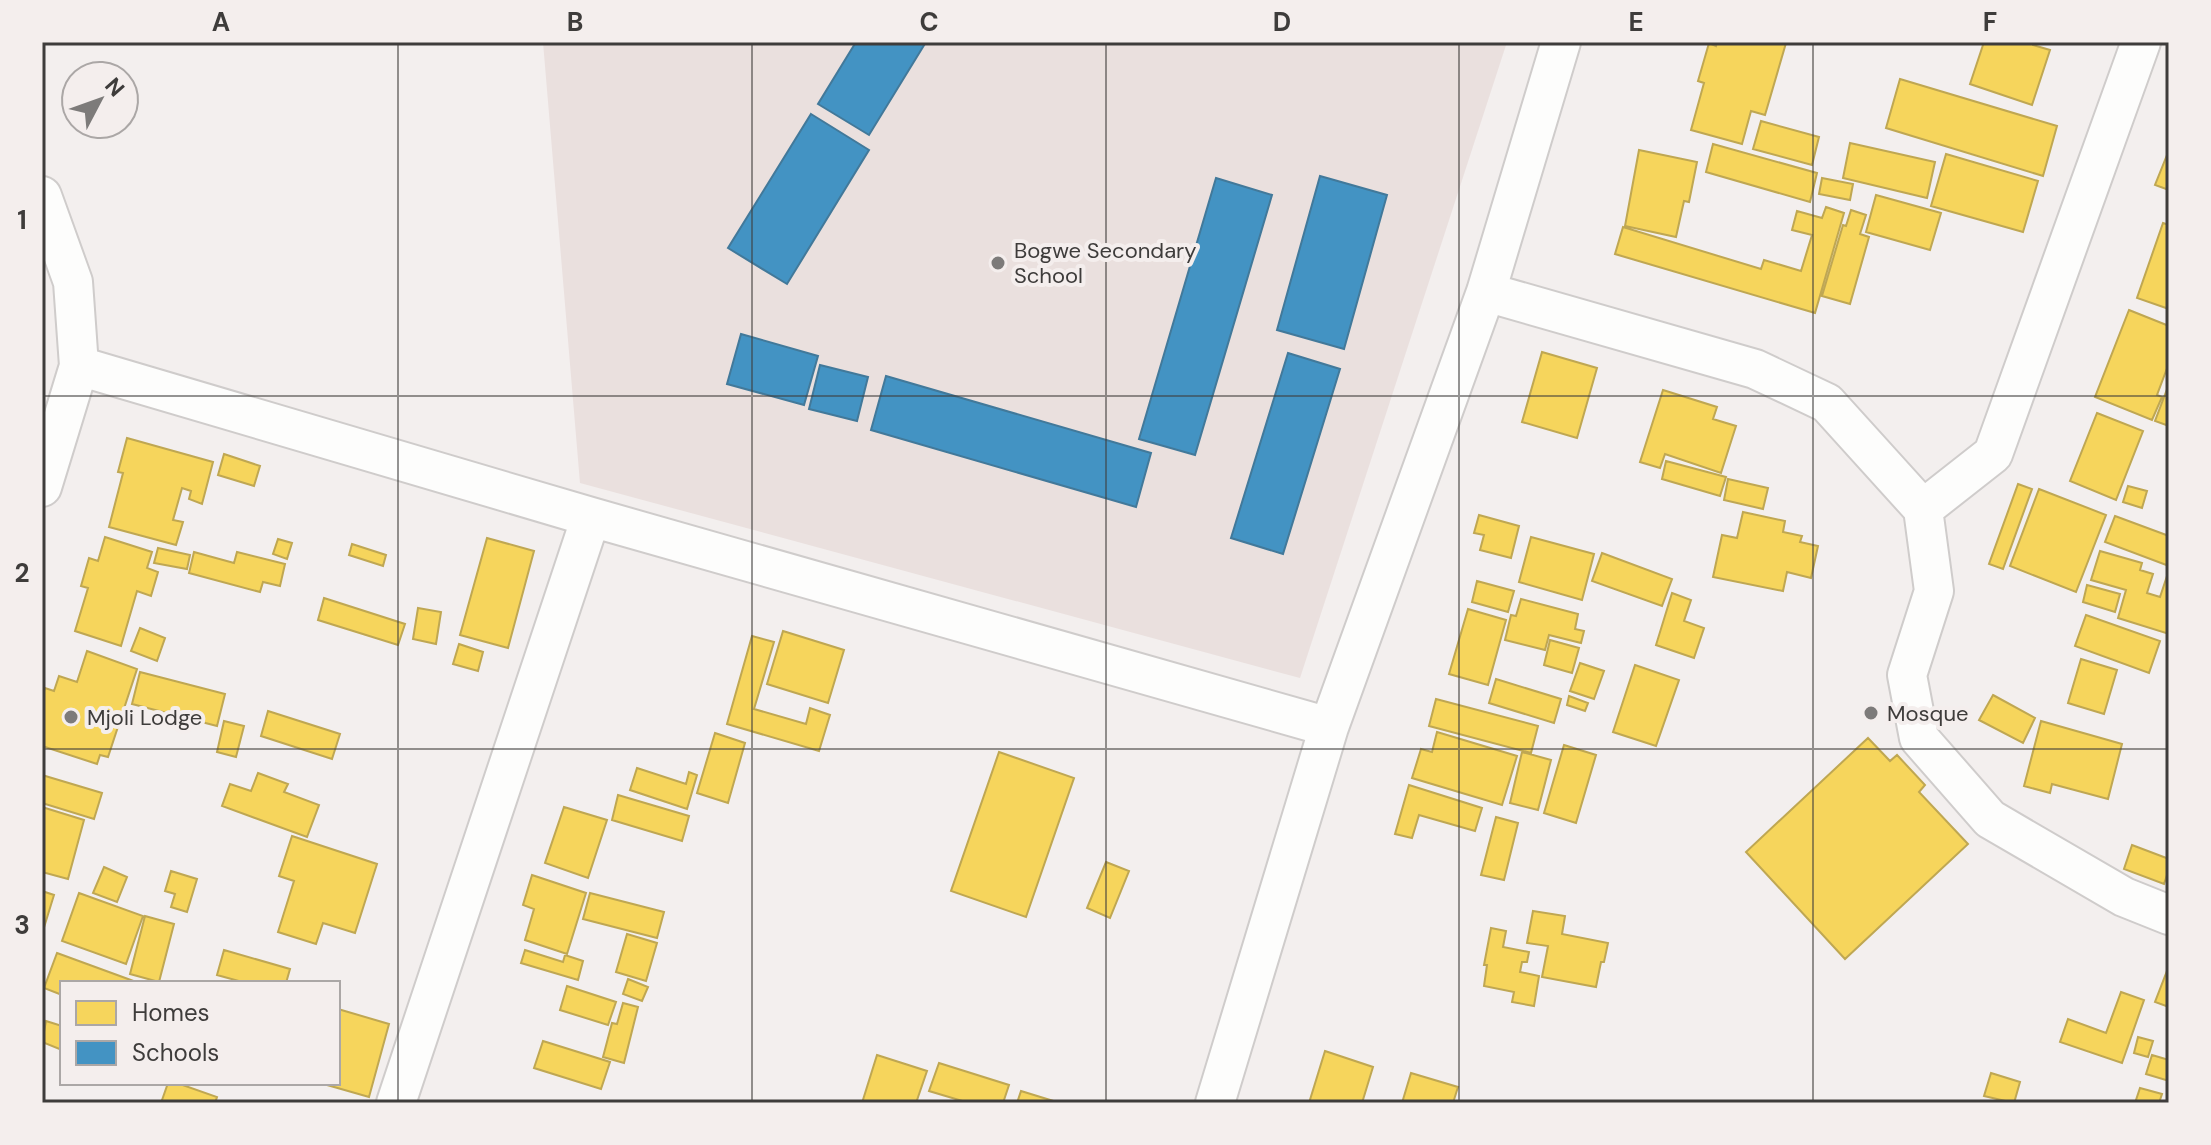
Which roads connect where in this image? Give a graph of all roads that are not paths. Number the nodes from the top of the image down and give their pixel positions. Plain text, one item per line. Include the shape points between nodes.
1 (1561, 42) edge
2 (2141, 42) edge
3 (42, 196) edge
4 (1486, 292) junction
5 (79, 366) junction
6 (42, 487) edge
7 (1923, 509) junction
8 (591, 517) junction
9 (1329, 727) junction
10 (2169, 915) edge
11 (396, 1103) edge
12 (1215, 1103) edge

1 - 4 street
2 - 7 street via 1993,454
3 - 5 street via 73,282
4 - 7 street via 1755,369 1827,403
4 - 9 street
5 - 6 street
5 - 8 street
7 - 10 street via 1934,591 1907,675 1919,738 1990,819 2124,897
8 - 9 street
8 - 11 street
9 - 12 street

